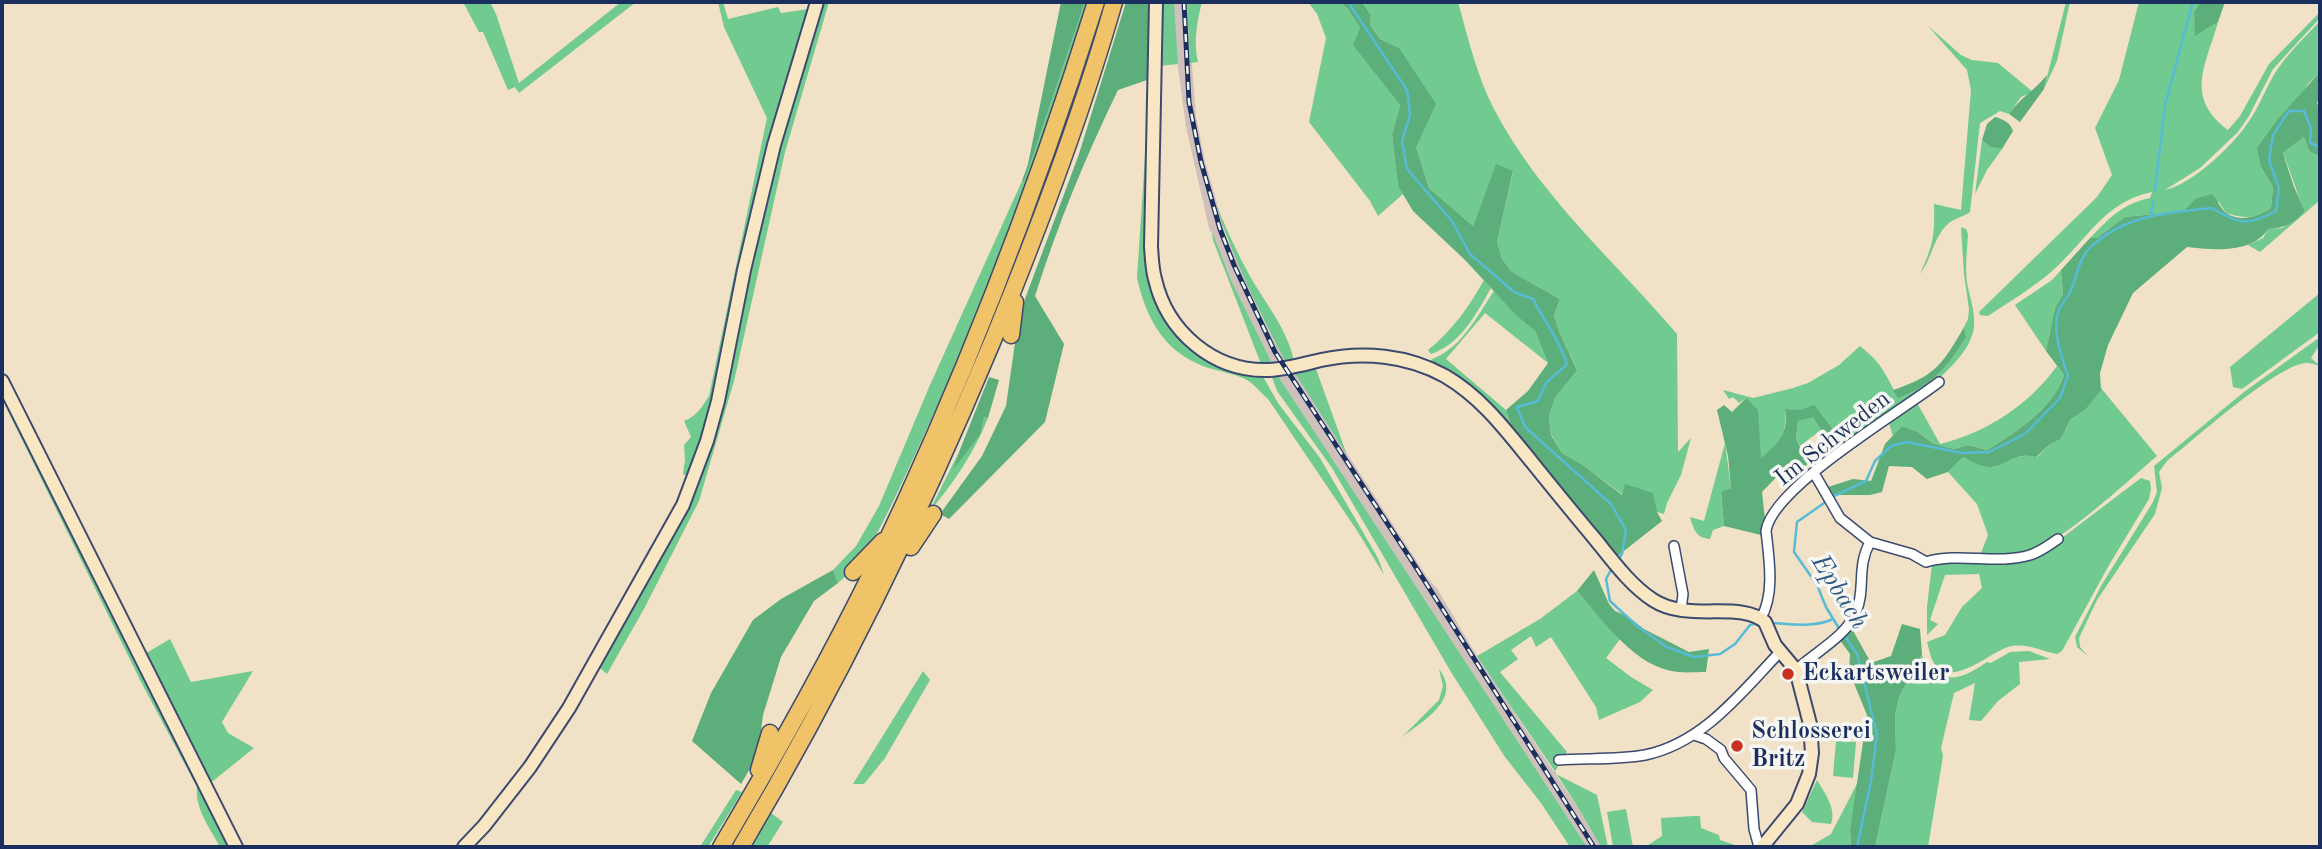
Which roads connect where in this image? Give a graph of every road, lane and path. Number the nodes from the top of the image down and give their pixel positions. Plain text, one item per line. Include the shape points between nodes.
1 (817, 2) edge
2 (1096, 2) edge
3 (1114, 2) edge
4 (1156, 2) edge
5 (1014, 289) junction
6 (1011, 335) dead end
7 (2, 381) edge
8 (1939, 382) dead end
9 (1814, 473) junction
10 (933, 514) dead end
11 (889, 535) junction
12 (2058, 539) dead end
13 (1870, 542) junction
14 (1674, 546) dead end
15 (891, 571) junction
16 (853, 572) dead end
17 (1681, 610) junction
18 (1761, 618) junction
19 (1780, 652) junction
20 (1796, 670) junction
21 (770, 733) dead end
22 (1694, 735) junction
23 (1559, 760) dead end
24 (759, 783) junction
25 (236, 847) edge
26 (464, 847) edge
27 (721, 847) edge
28 (741, 847) edge
29 (1760, 847) edge

1 - 26 street via 774,145 714,415 683,505 569,708 530,767
2 - 11 highway via 984,317
3 - 5 highway
4 - 17 street via 1151,247 1154,277 1166,311 1184,335 1212,356 1239,367 1272,370 1343,356 1377,356 1397,357 1443,376 1485,406 1621,570 1650,598
5 - 6 highway
5 - 15 highway
7 - 25 street
8 - 9 street, Im Schweden
9 - 13 street via 1840,518
9 - 18 street, Im Schweden via 1767,525 1768,601
10 - 15 highway
11 - 16 highway
11 - 24 highway
12 - 13 street via 2023,556 1926,562
13 - 20 street via 1861,564 1857,611 1834,639
14 - 17 street via 1683,594
15 - 28 highway
17 - 18 street via 1744,612
18 - 19 street
19 - 20 street
19 - 22 street via 1735,701
20 - 29 street via 1812,737 1809,774 1797,804
21 - 24 highway via 759,765
22 - 23 street via 1642,755
22 - 29 street via 1721,750 1751,790
24 - 27 highway

